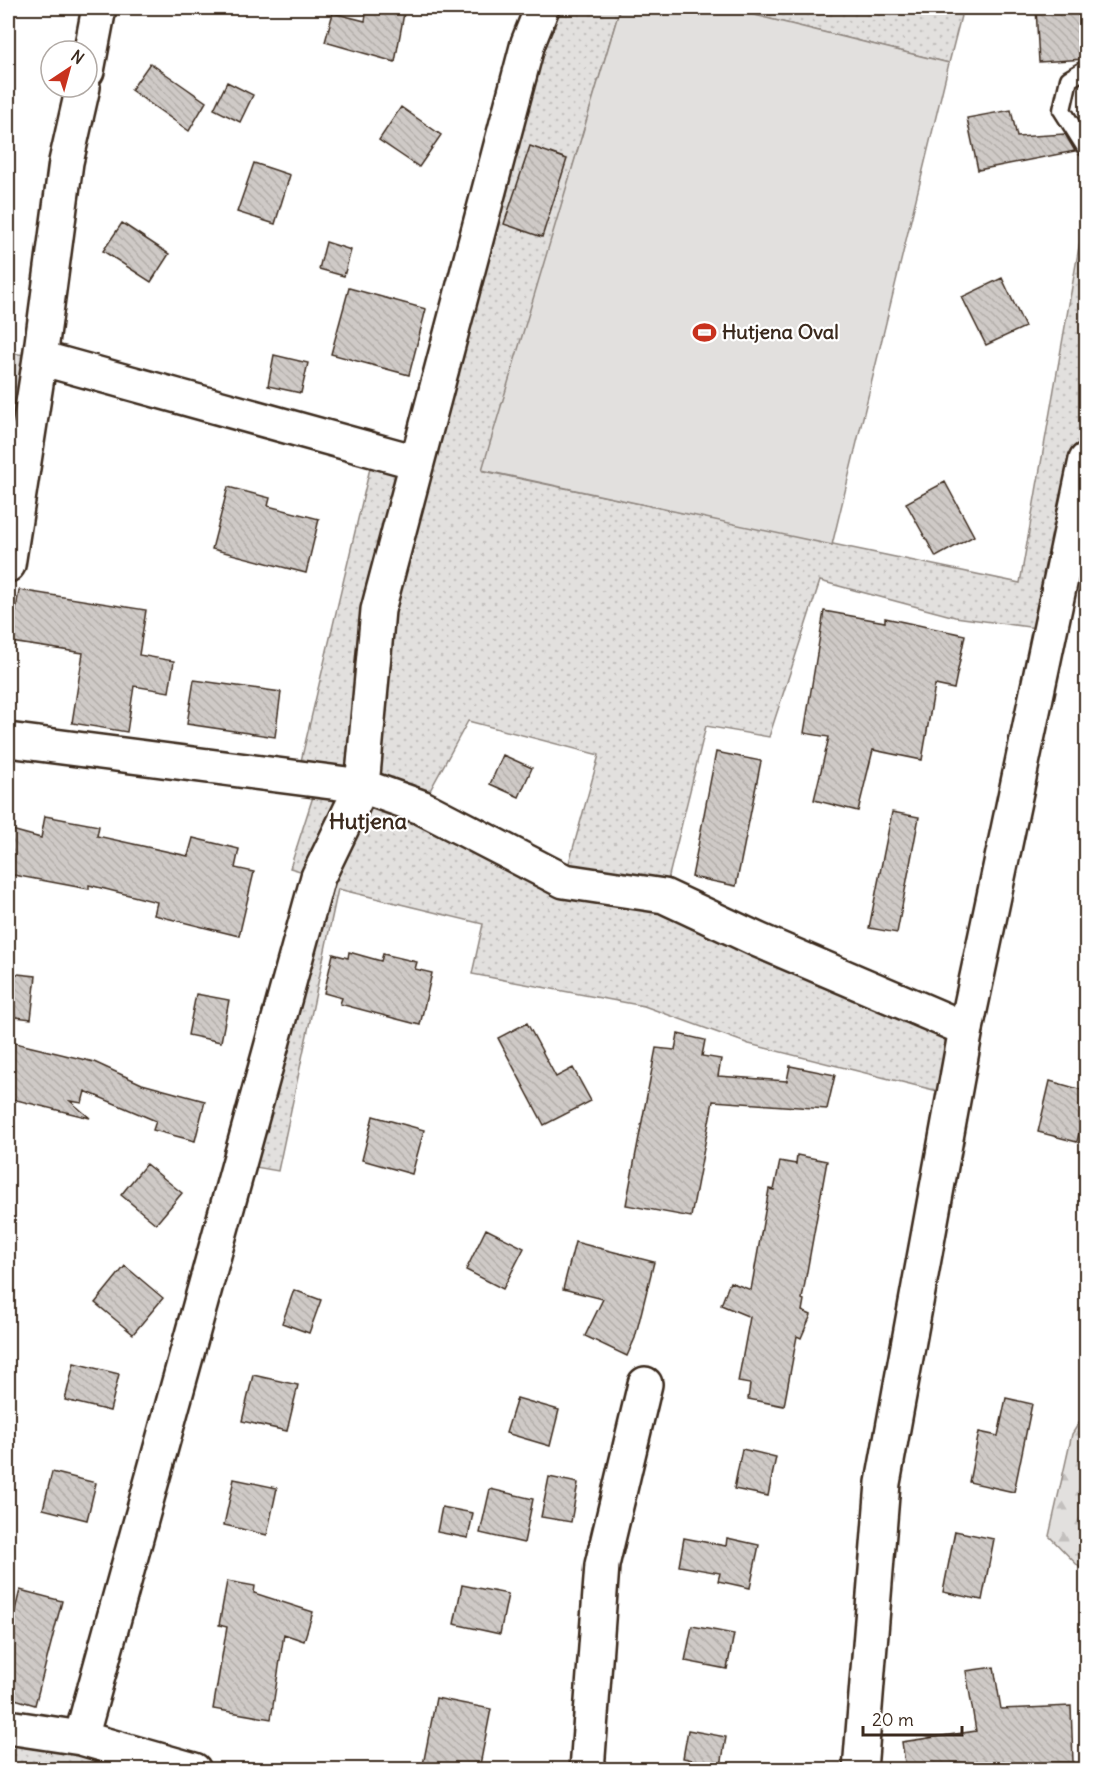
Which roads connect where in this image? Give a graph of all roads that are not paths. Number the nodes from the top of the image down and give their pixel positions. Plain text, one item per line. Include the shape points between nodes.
1 (99, 8) edge
2 (542, 8) edge
3 (93, 39) edge
4 (1086, 69) edge
5 (80, 99) edge
6 (1086, 148) edge
7 (40, 358) junction
8 (1086, 460) edge
9 (416, 462) junction
10 (8, 565) edge
11 (8, 740) edge
12 (362, 786) junction
13 (966, 1029) junction
14 (645, 1384) dead end
15 (8, 1727) edge
16 (81, 1738) junction
17 (194, 1770) edge
18 (587, 1770) edge
19 (860, 1770) edge

1 - 3 street
2 - 9 street via 528,43
4 - 6 lane via 1070,79 1062,110
5 - 7 street via 66,162
7 - 9 street
7 - 10 street
8 - 13 street
9 - 12 street via 378,610
11 - 12 street
12 - 13 street via 421,807 564,881 664,896
12 - 16 street via 318,877
13 - 19 street via 883,1483
14 - 18 street via 602,1565
15 - 16 street
16 - 17 street

